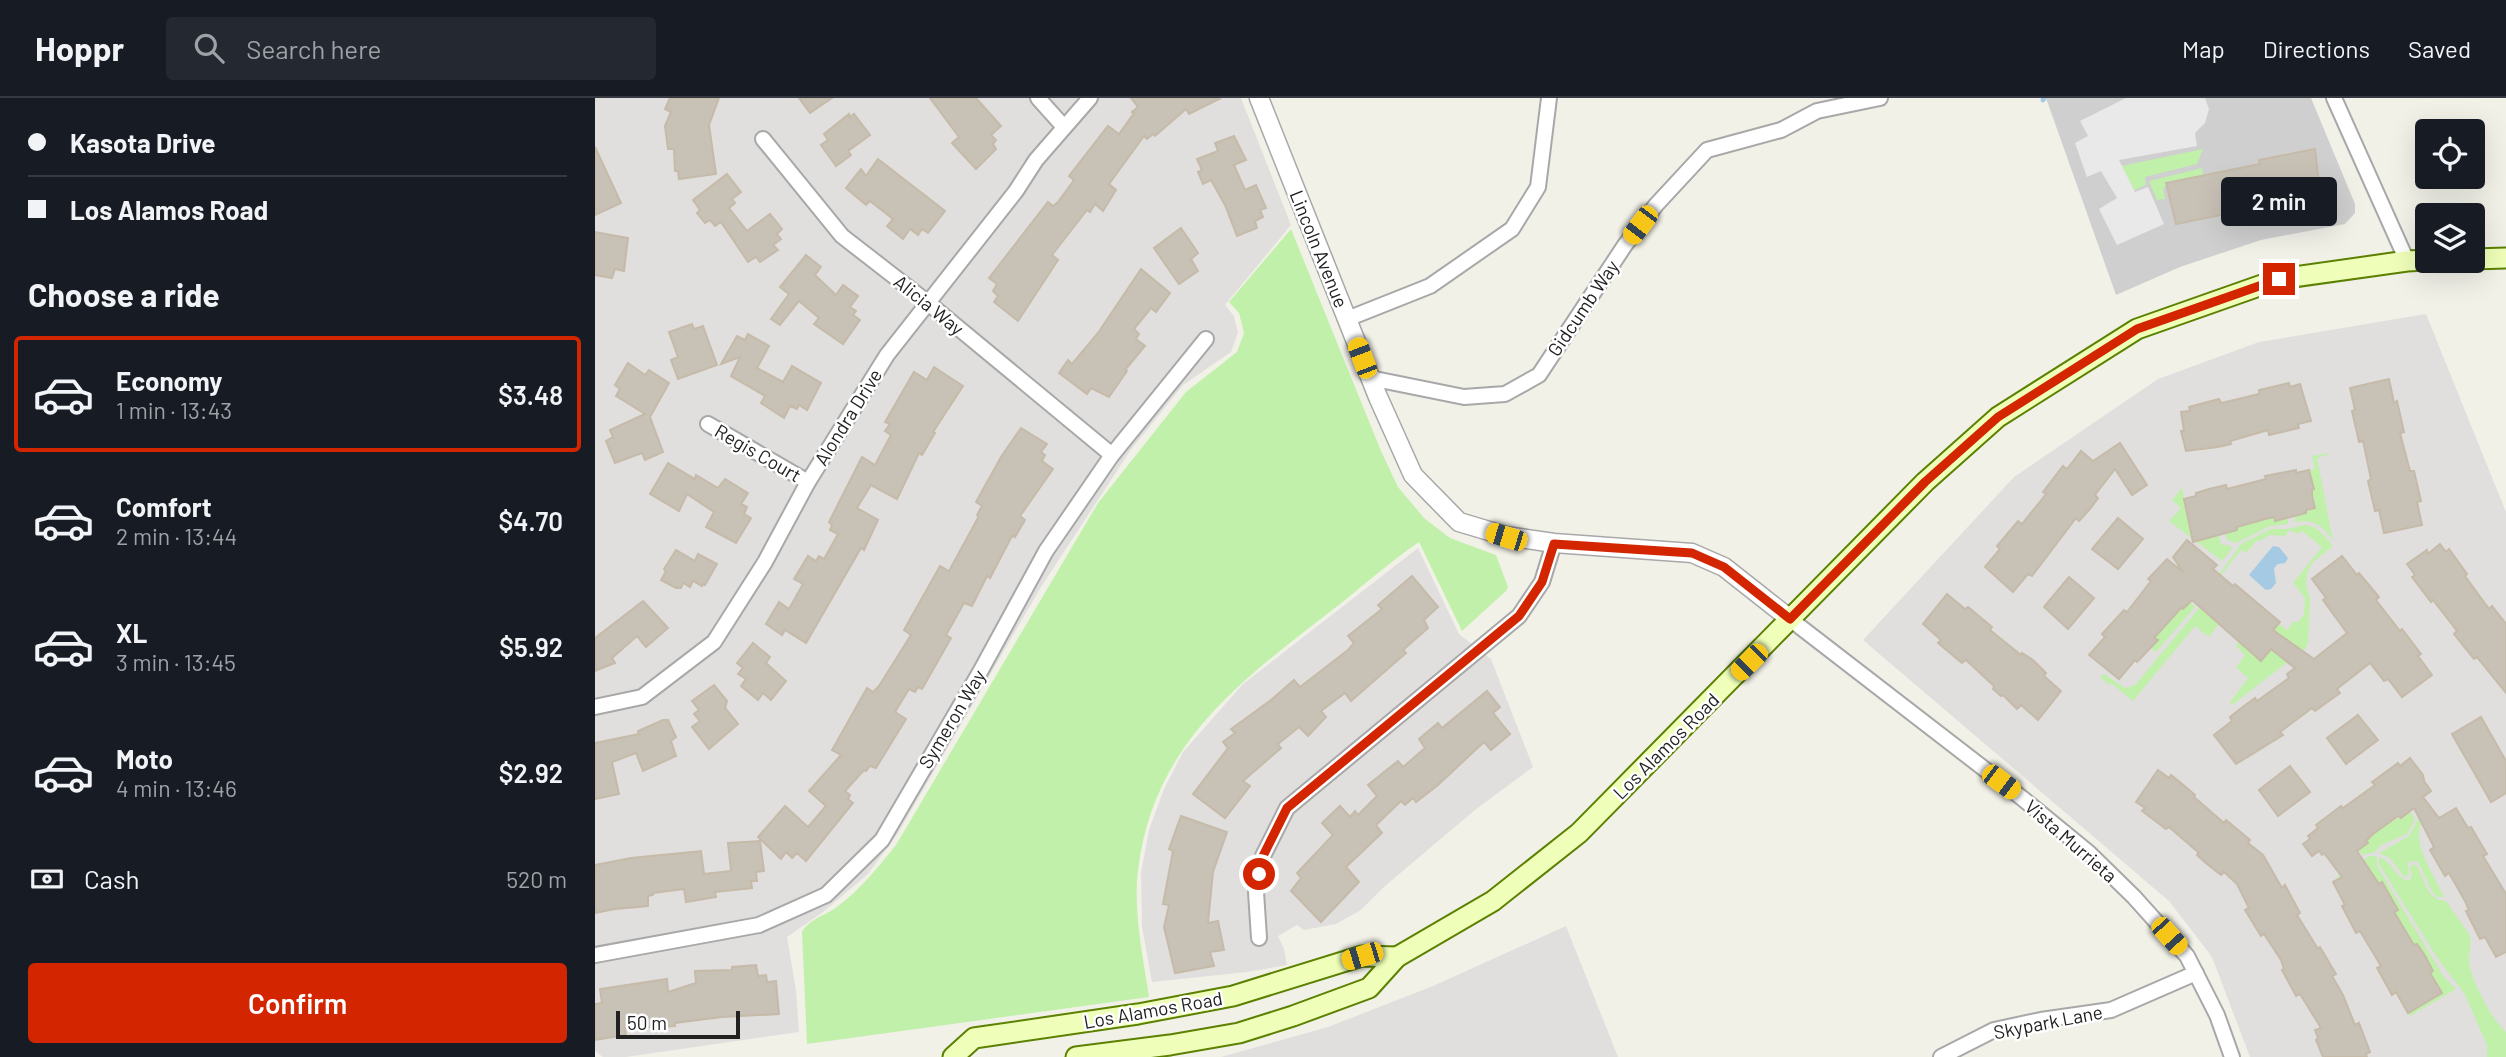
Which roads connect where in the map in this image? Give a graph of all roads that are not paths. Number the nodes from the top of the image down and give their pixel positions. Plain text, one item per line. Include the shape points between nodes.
1 (1038, 98) edge
2 (1090, 98) edge
3 (1259, 98) edge
4 (1549, 98) edge
5 (1880, 98) edge
6 (2334, 98) edge
7 (1063, 127) junction
8 (762, 139) dead end
9 (2506, 258) edge
10 (2485, 259) edge
11 (2407, 261) junction
12 (2415, 261) edge
13 (927, 302) junction
14 (1347, 319) junction
15 (1206, 339) dead end
16 (1370, 378) junction
17 (708, 424) dead end
18 (1112, 455) junction
19 (808, 482) junction
20 (1554, 544) junction
21 (1790, 619) junction
22 (595, 708) edge
23 (1259, 939) dead end
24 (595, 955) edge
25 (1397, 957) junction
26 (2196, 973) junction
27 (953, 1057) edge
28 (1076, 1057) edge
29 (1941, 1057) edge
30 (2232, 1057) edge

1 - 7 street
2 - 7 street, Alondra Drive
3 - 14 street, Lincoln Avenue
4 - 14 street via 1538,187 1512,229 1430,286
5 - 16 street, Gidcumb Way via 1817,111 1781,130 1707,150 1625,245 1539,375 1505,394 1464,397
6 - 11 street
7 - 13 street, Alondra Drive
8 - 13 street, Alicia Way via 842,236
9 - 10 main road
11 - 12 main road, Los Alamos Road
11 - 21 main road, Los Alamos Road via 2279,279 2137,329 1998,417 1925,482
13 - 18 street, Alicia Way
13 - 19 street, Alondra Drive via 887,355
14 - 16 street, Lincoln Avenue
15 - 18 street, Symeron Way
16 - 20 street, Lincoln Avenue via 1413,475 1459,522 1506,537
17 - 19 street, Regis Court
18 - 24 street, Symeron Way via 1046,551 882,840 827,895 759,925
19 - 22 street, Alondra Drive via 714,642 642,697
20 - 21 street, Lincoln Avenue via 1692,553 1724,567
20 - 23 street via 1542,582 1519,616 1287,808 1263,856 1256,892
21 - 25 main road, Los Alamos Road via 1579,833 1493,901
21 - 26 street, Vista Murrieta via 2089,853 2187,956
25 - 27 main road, Los Alamos Road via 1362,956 1233,996 974,1038
25 - 28 main road, Los Alamos Road via 1369,988 1239,1033
26 - 29 street, Skypark Lane via 2111,1010 1994,1030
26 - 30 street, Vista Murrieta

